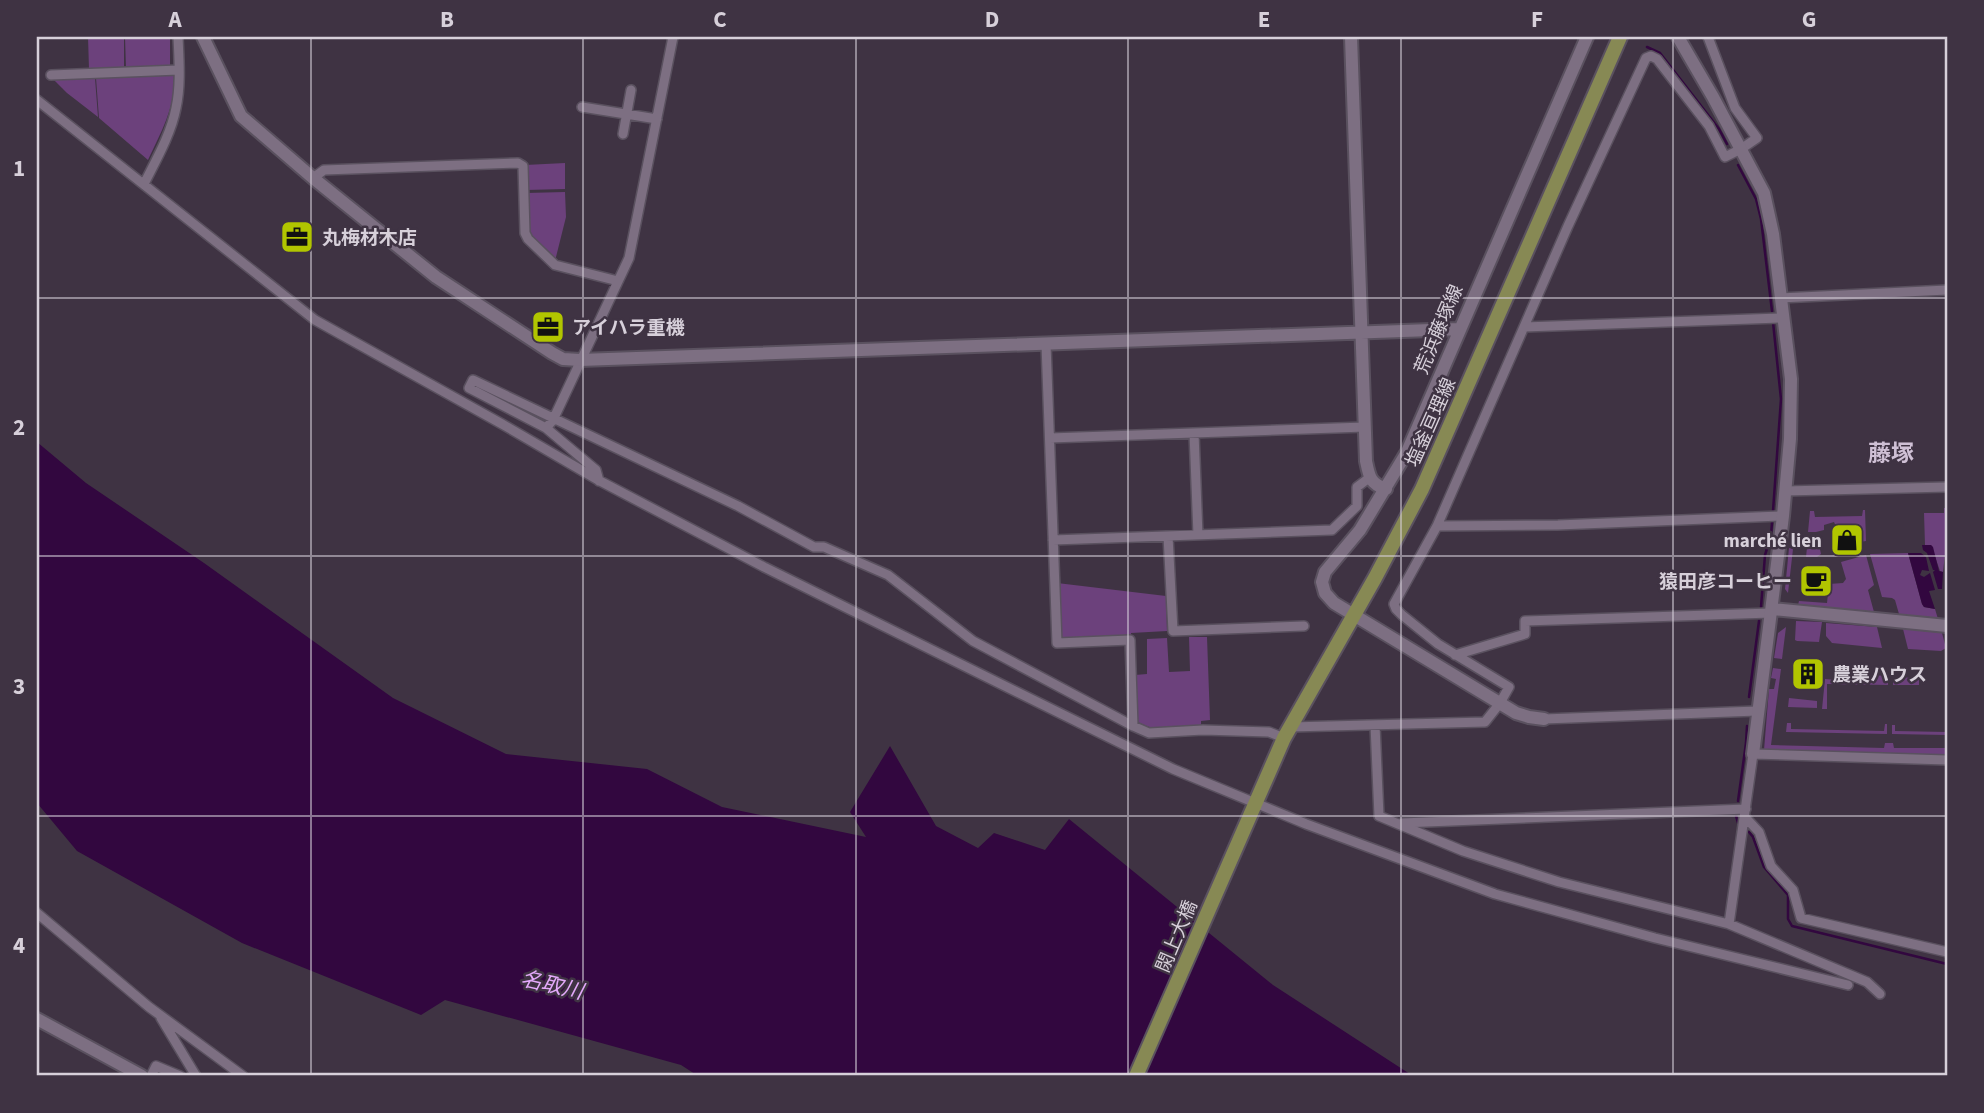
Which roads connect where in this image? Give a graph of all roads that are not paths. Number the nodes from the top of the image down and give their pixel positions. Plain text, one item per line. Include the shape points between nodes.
1 (178, 37) edge
2 (203, 37) edge
3 (673, 37) edge
4 (1351, 37) edge
5 (1587, 37) edge
6 (1620, 37) edge
7 (1678, 37) edge
8 (1708, 37) edge
9 (179, 70) junction
10 (51, 75) dead end
11 (631, 90) dead end
12 (37, 91) edge
13 (37, 100) edge
14 (582, 107) dead end
15 (49, 109) junction
16 (627, 114) junction
17 (657, 119) junction
18 (624, 134) dead end
19 (1741, 149) junction
20 (313, 177) junction
21 (144, 184) junction
22 (618, 281) junction
23 (1947, 290) edge
24 (1780, 298) junction
25 (1783, 318) junction
26 (1524, 327) junction
27 (1459, 329) junction
28 (1361, 333) junction
29 (1046, 344) junction
30 (580, 360) junction
31 (553, 420) junction
32 (1365, 427) junction
33 (546, 428) junction
34 (1194, 433) junction
35 (1050, 438) junction
36 (1369, 478) junction
37 (599, 481) junction
38 (1947, 487) edge
39 (1386, 489) junction
40 (1785, 491) junction
41 (1783, 516) junction
42 (1437, 526) junction
43 (1198, 535) junction
44 (1168, 536) junction
45 (1053, 540) junction
46 (1772, 611) junction
47 (1353, 613) junction
48 (1304, 626) dead end
49 (1947, 626) edge
50 (1455, 654) junction
51 (1500, 703) junction
52 (1757, 712) junction
53 (1544, 719) joint
54 (1374, 725) junction
55 (1132, 726) junction
56 (1287, 733) junction
57 (1753, 754) junction
58 (1947, 760) edge
59 (1253, 807) junction
60 (1746, 813) junction
61 (1397, 824) junction
62 (37, 913) edge
63 (1729, 924) junction
64 (1947, 953) edge
65 (1848, 985) dead end
66 (1880, 994) dead end
67 (158, 1014) junction
68 (37, 1019) edge
69 (142, 1076) edge
70 (151, 1076) edge
71 (180, 1076) edge
72 (196, 1076) edge
73 (243, 1076) edge
74 (1136, 1076) edge

1 - 9 street
2 - 20 street via 241,116
3 - 17 street
4 - 28 street
5 - 27 street, 荒浜藤塚線
6 - 47 main road, 塩釜亘理線 via 1422,489
7 - 19 street
8 - 19 street via 1735,108 1757,138
9 - 10 street
9 - 21 street via 176,110
11 - 16 street
12 - 15 street
13 - 15 street
14 - 16 street
15 - 21 street
16 - 17 street
16 - 18 street
17 - 22 street via 629,258
19 - 24 street via 1769,209
19 - 26 street via 1725,157 1709,127 1657,59 1646,58
20 - 22 street via 324,170 518,163 523,166 528,239 555,265
20 - 30 street via 436,277 552,353
21 - 37 street via 315,320
22 - 30 street
23 - 24 street
24 - 25 street
25 - 26 street
25 - 40 street via 1792,404
26 - 42 street
27 - 28 street
27 - 39 street, 荒浜藤塚線 via 1407,452
28 - 29 street
28 - 32 street
29 - 30 street
29 - 35 street
30 - 31 street
31 - 33 street
31 - 33 street via 473,380 469,388
31 - 55 street via 814,547 824,547 888,575 973,641
32 - 34 street
32 - 36 street
33 - 37 street via 596,470
34 - 35 street
34 - 43 street
35 - 45 street
36 - 39 street
36 - 43 street via 1357,487 1357,506 1332,530
37 - 59 street
38 - 40 street
39 - 47 street, 荒浜藤塚線 via 1322,582 1334,603
40 - 41 street
41 - 42 street
41 - 46 street
42 - 50 street via 1394,604
43 - 44 street
44 - 45 street
44 - 48 street via 1174,631
45 - 55 street via 1057,643 1130,640
46 - 49 street
46 - 50 street via 1525,621 1525,634
46 - 52 street
47 - 51 street
47 - 56 main road, 塩釜亘理線
50 - 51 street via 1509,687
51 - 53 street via 1516,713
51 - 54 street via 1485,722
52 - 53 street
52 - 57 street
54 - 56 street
54 - 61 street via 1379,816
55 - 56 street via 1149,733
56 - 59 main road, 塩釜亘理線
57 - 58 street
57 - 60 street
59 - 65 street via 1495,894
59 - 74 main road, 閖上大橋
60 - 61 street
60 - 63 street
60 - 64 street via 1759,832 1771,866 1793,890 1801,918
61 - 63 street via 1559,882
62 - 67 street
63 - 66 street via 1867,982
67 - 72 street
67 - 73 street
68 - 69 street
70 - 71 street via 156,1066

